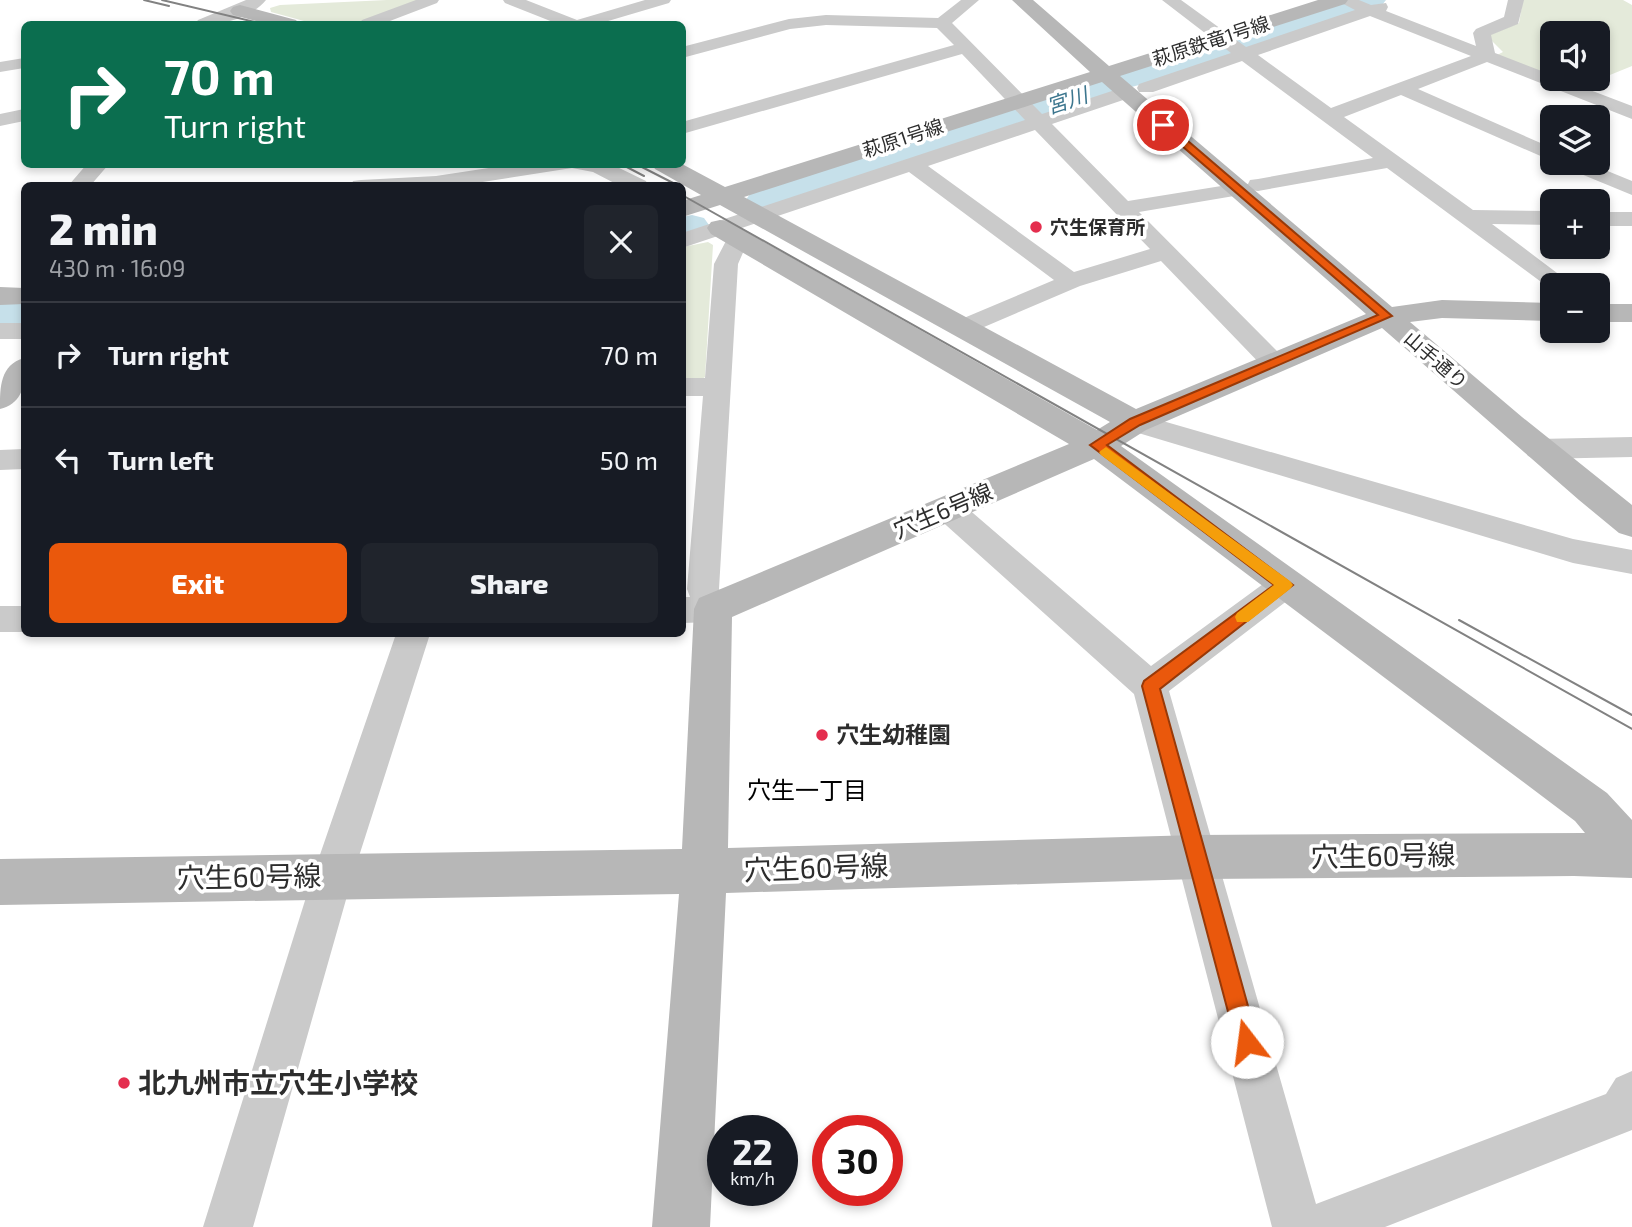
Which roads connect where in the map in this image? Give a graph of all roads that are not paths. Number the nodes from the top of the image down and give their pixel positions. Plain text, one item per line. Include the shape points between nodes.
1 (430, 0) edge
2 (511, 0) edge
3 (971, 0) edge
4 (1022, 0) edge
5 (1045, 0) edge
6 (1170, 0) edge
7 (1516, 0) edge
8 (652, 1) edge
9 (1344, 1) edge
10 (1393, 3) dead end
11 (878, 7) dead end
12 (1373, 10) junction
13 (235, 13) edge
14 (893, 20) junction
15 (274, 21) edge
16 (376, 21) edge
17 (564, 21) edge
18 (591, 21) edge
19 (942, 23) junction
20 (1234, 46) junction
21 (967, 47) junction
22 (686, 52) edge
23 (1487, 56) junction
24 (21, 64) edge
25 (0, 67) edge
26 (1125, 81) junction
27 (1402, 89) junction
28 (1030, 112) junction
29 (1632, 113) edge
30 (21, 116) edge
31 (1329, 116) junction
32 (0, 120) edge
33 (688, 126) edge
34 (1540, 150) edge
35 (1391, 161) junction
36 (913, 165) junction
37 (95, 168) edge
38 (376, 168) edge
39 (534, 168) edge
40 (602, 168) edge
41 (672, 168) edge
42 (1599, 175) edge
43 (82, 182) edge
44 (355, 182) edge
45 (421, 182) edge
46 (630, 182) edge
47 (1249, 187) junction
48 (1632, 189) edge
49 (723, 195) junction
50 (686, 207) edge
51 (1125, 208) junction
52 (686, 210) edge
53 (759, 215) junction
54 (1468, 217) junction
55 (1540, 218) edge
56 (1610, 219) edge
57 (1632, 219) edge
58 (731, 235) junction
59 (686, 241) edge
60 (1164, 252) junction
61 (1545, 273) edge
62 (1071, 281) junction
63 (0, 296) edge
64 (21, 296) edge
65 (1540, 312) edge
66 (1610, 312) edge
67 (1399, 313) junction
68 (1632, 313) edge
69 (961, 328) junction
70 (0, 331) edge
71 (21, 331) edge
72 (1275, 364) junction
73 (21, 372) edge
74 (686, 387) edge
75 (717, 387) junction
76 (0, 399) edge
77 (1135, 422) junction
78 (1097, 445) junction
79 (1576, 446) junction
80 (1632, 447) edge
81 (1538, 449) junction
82 (0, 460) edge
83 (21, 460) edge
84 (1614, 475) dead end
85 (948, 509) junction
86 (1632, 524) edge
87 (1632, 562) edge
88 (1285, 585) junction
89 (698, 609) edge
90 (21, 619) edge
91 (0, 620) edge
92 (412, 637) edge
93 (1150, 686) junction
94 (1632, 854) edge
95 (1198, 858) junction
96 (704, 871) junction
97 (333, 875) junction
98 (0, 882) edge
99 (1632, 1094) edge
100 (228, 1227) edge
101 (681, 1227) edge
102 (1297, 1227) edge
103 (1321, 1227) edge

1 - 16 street
2 - 17 street
3 - 19 street
4 - 26 street, 山手通り
5 - 26 street, 山手通り
6 - 20 street
7 - 23 street via 1512,20 1482,33
8 - 18 street
9 - 12 street
9 - 20 street, 萩原鉄竜1号線
10 - 12 street
11 - 14 street
12 - 20 street
12 - 23 street
13 - 15 street
14 - 19 street
14 - 22 street via 789,24
19 - 21 street
20 - 26 street, 萩原鉄竜1号線
20 - 26 street
20 - 31 street
21 - 28 street
21 - 33 street
23 - 27 street
23 - 29 street
24 - 25 street
26 - 28 street, 萩原1号線
26 - 47 street, 山手通り
27 - 31 street
27 - 34 street
28 - 36 street
28 - 49 street, 萩原1号線
28 - 51 street
30 - 32 street
31 - 35 street
35 - 47 street
35 - 54 street
36 - 53 street
36 - 62 street
37 - 43 street
38 - 44 street
39 - 45 street
40 - 46 street
41 - 49 street
42 - 48 street
47 - 51 street
47 - 67 street, 山手通り
49 - 50 street, 萩原1号線
49 - 53 street
51 - 60 street
52 - 58 street
53 - 58 street
53 - 69 street
54 - 55 street
54 - 61 street
56 - 57 street
58 - 59 street
58 - 75 street via 735,244 726,264
58 - 78 street
60 - 62 street
60 - 72 street
62 - 69 street
63 - 64 street
65 - 67 street via 1442,309
66 - 68 street
67 - 72 street, 穴生6号線
67 - 79 street, 山手通り
67 - 81 street, 山手通り
69 - 77 street
70 - 71 street
72 - 77 street, 穴生6号線
73 - 76 street
74 - 75 street
75 - 89 street via 704,589
77 - 78 street, 穴生6号線
77 - 87 street via 1573,551
78 - 85 street, 穴生6号線
78 - 88 street
79 - 80 street
79 - 81 street
79 - 84 street, 山手通り
81 - 86 street, 山手通り
82 - 83 street
85 - 89 street, 穴生6号線
85 - 93 street
88 - 93 street
88 - 94 street via 1591,807
89 - 96 street
90 - 91 street
92 - 97 street
93 - 95 street
94 - 95 street, 穴生60号線
95 - 96 street, 穴生60号線
95 - 102 street
96 - 97 street, 穴生60号線
96 - 101 street
97 - 98 street, 穴生60号線
97 - 100 street
99 - 103 street via 1622,1111

